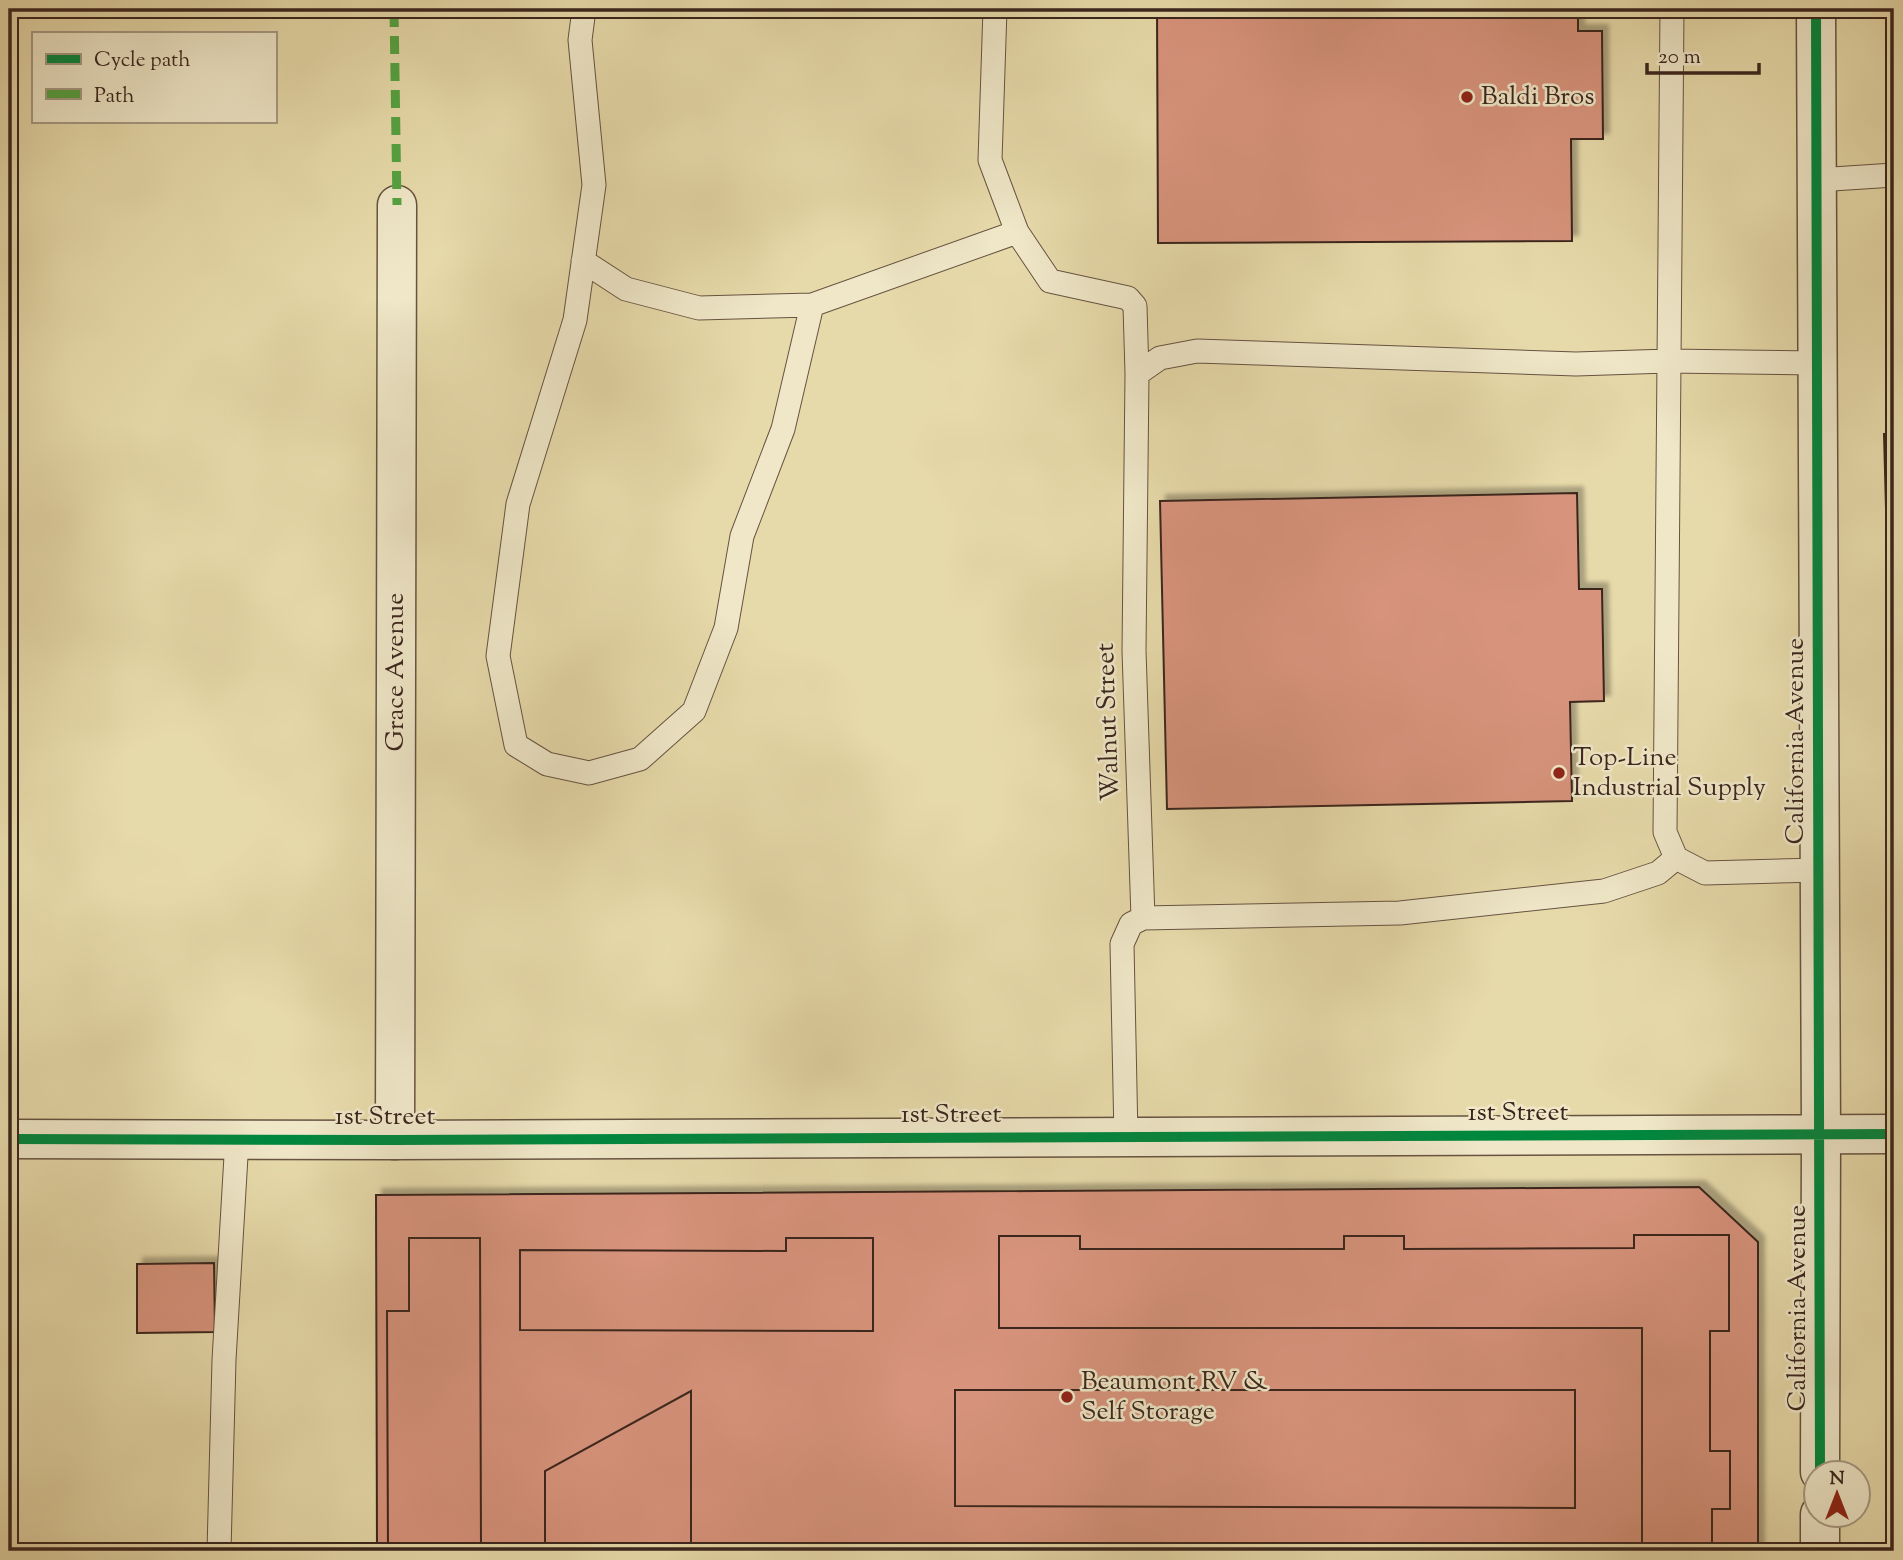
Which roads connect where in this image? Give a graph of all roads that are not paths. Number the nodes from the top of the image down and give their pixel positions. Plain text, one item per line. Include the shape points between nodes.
1 (584, 9) edge
2 (995, 9) edge
3 (1672, 9) edge
4 (1816, 9) edge
5 (1894, 175) edge
6 (1817, 180) junction
7 (397, 205) dead end
8 (1017, 232) junction
9 (583, 261) junction
10 (812, 305) junction
11 (1668, 361) junction
12 (1818, 363) junction
13 (1137, 374) junction
14 (1676, 858) junction
15 (1819, 870) junction
16 (1143, 918) junction
17 (1894, 1134) edge
18 (1821, 1135) junction
19 (1126, 1137) junction
20 (9, 1139) edge
21 (237, 1139) junction
22 (395, 1140) junction
23 (1820, 1458) edge
24 (1820, 1528) edge
25 (219, 1551) edge
26 (1820, 1551) edge

1 - 9 lane via 580,40 594,185
2 - 8 lane via 990,160
3 - 11 lane
4 - 6 street, California Avenue
5 - 6 lane
6 - 12 street, California Avenue
7 - 22 street, Grace Avenue
8 - 10 lane
8 - 13 lane, Walnut Street via 1050,281 1128,298 1135,306
9 - 10 lane via 626,289 699,308
9 - 10 lane via 575,320 518,504 498,656 516,745 547,765 589,773 640,759 694,711 726,628 743,536 783,429
11 - 12 lane
11 - 13 lane via 1576,364 1197,351 1160,358
11 - 14 lane via 1665,832
12 - 15 street, California Avenue
13 - 16 lane, Walnut Street via 1134,651
14 - 15 lane via 1705,873
14 - 16 lane via 1658,873 1604,891 1399,913
15 - 18 street, California Avenue
16 - 19 lane via 1131,924 1122,944
17 - 18 street, 1st Street
18 - 19 street, 1st Street
18 - 23 street, California Avenue
19 - 22 street, 1st Street
20 - 21 street, 1st Street
21 - 22 street, 1st Street
21 - 25 lane
24 - 26 street

